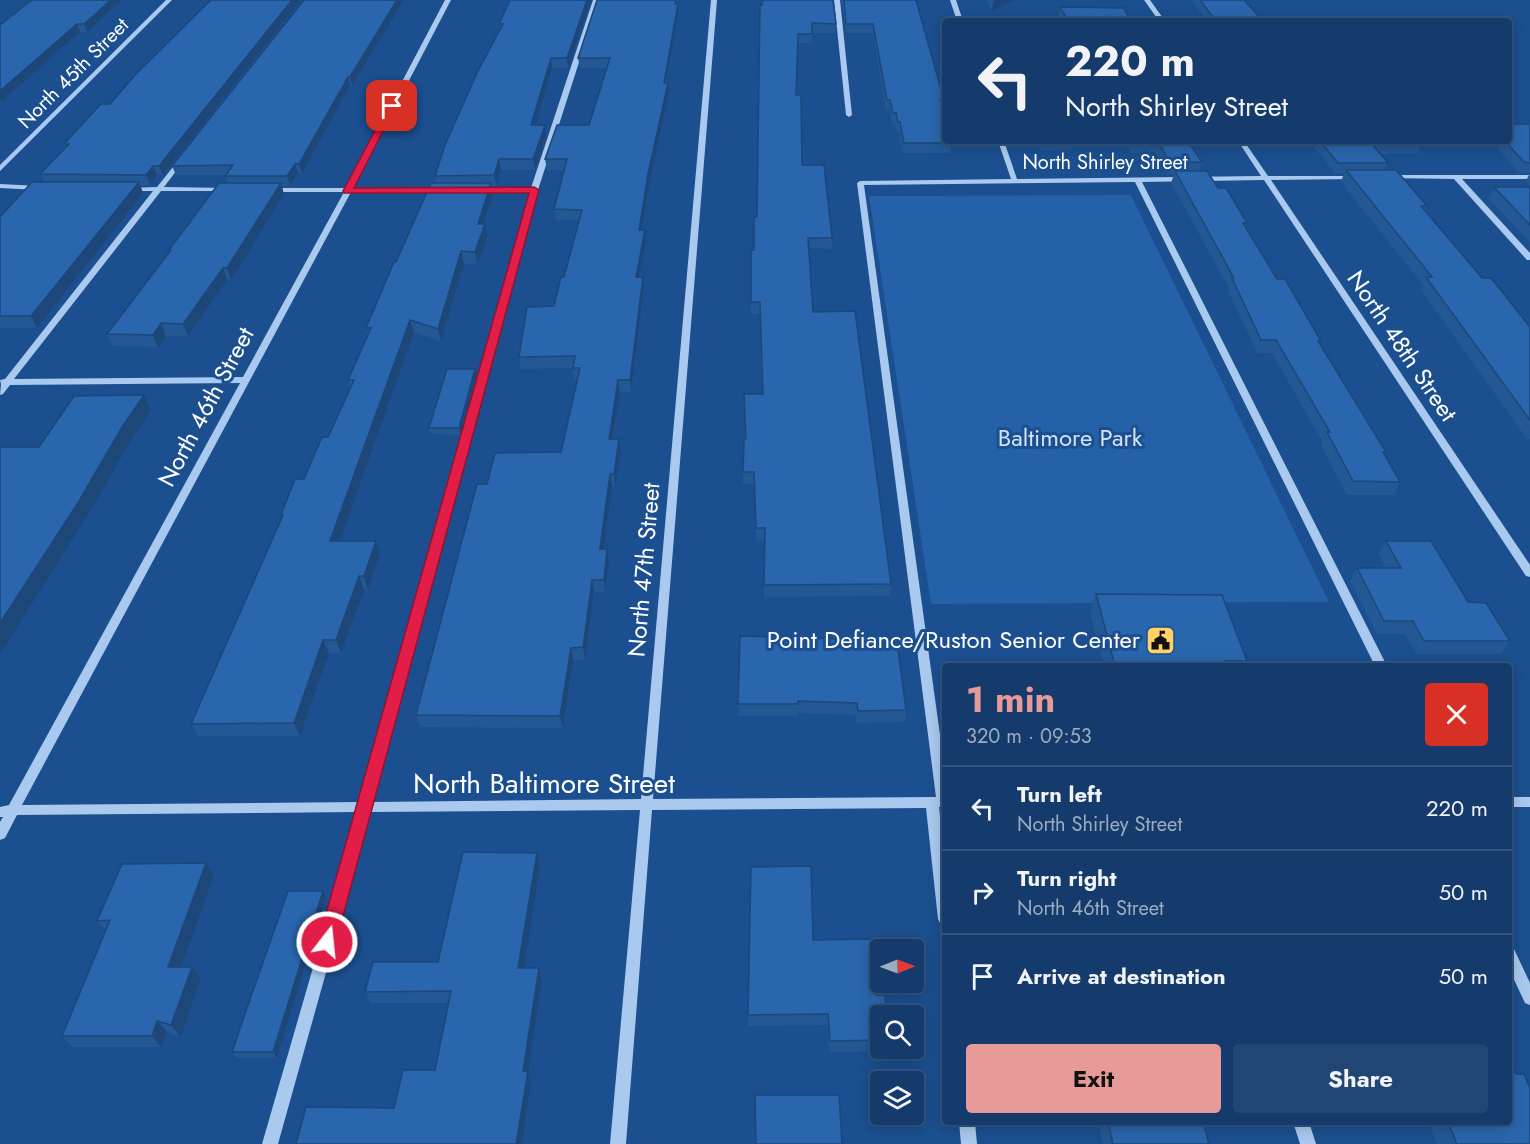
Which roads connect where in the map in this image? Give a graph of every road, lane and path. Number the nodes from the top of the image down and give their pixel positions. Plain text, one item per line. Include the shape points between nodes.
1 (169, 0) edge
2 (448, 0) edge
3 (596, 0) edge
4 (714, 0) edge
5 (837, 0) edge
6 (953, 0) edge
7 (1147, 0) edge
8 (959, 18) edge
9 (1160, 18) edge
10 (849, 115) dead end
11 (1002, 144) edge
12 (1243, 144) edge
13 (187, 153) edge
14 (0, 169) edge
15 (1265, 177) junction
16 (1361, 177) edge
17 (1385, 177) edge
18 (1456, 177) junction
19 (1530, 177) edge
20 (1014, 179) junction
21 (1137, 180) junction
22 (0, 186) edge
23 (42, 188) edge
24 (124, 189) edge
25 (159, 189) junction
26 (241, 190) edge
27 (265, 190) edge
28 (453, 190) edge
29 (476, 190) edge
30 (534, 190) junction
31 (348, 191) junction
32 (1530, 258) edge
33 (246, 380) junction
34 (4, 382) edge
35 (0, 392) edge
36 (1530, 573) edge
37 (1379, 663) edge
38 (940, 802) edge
39 (1512, 802) edge
40 (1530, 802) edge
41 (645, 806) junction
42 (366, 808) junction
43 (7, 811) edge
44 (0, 834) edge
45 (942, 849) edge
46 (1512, 960) edge
47 (1530, 998) edge
48 (967, 1125) edge
49 (1302, 1125) edge
50 (270, 1144) edge
51 (618, 1144) edge
52 (969, 1144) edge
53 (1308, 1144) edge

1 - 14 street, North 45th Street
2 - 31 street, North 46th Street
3 - 30 street
4 - 41 street, North 47th Street
5 - 10 street
6 - 8 street
7 - 9 street
11 - 20 street
12 - 15 street, North 48th Street
13 - 25 street
15 - 16 street, North Shirley Street
15 - 21 street, North Shirley Street
15 - 36 street, North 48th Street
17 - 18 street
18 - 19 street
18 - 32 street
20 - 21 street, North Shirley Street
20 - 38 street, North Shirley Street via 860,183
21 - 37 street
22 - 23 street
24 - 25 street
25 - 26 street
25 - 34 street
27 - 31 street
28 - 31 street
29 - 30 street
30 - 42 street
31 - 33 street, North 46th Street
33 - 34 street
33 - 43 street, North 46th Street
34 - 35 street
38 - 41 street, North Baltimore Street
38 - 45 street
39 - 40 street
41 - 42 street, North Baltimore Street
41 - 51 street, North 47th Street
42 - 43 street, North Baltimore Street
42 - 50 street
43 - 44 street, North 46th Street
46 - 47 street
48 - 52 street
49 - 53 street

